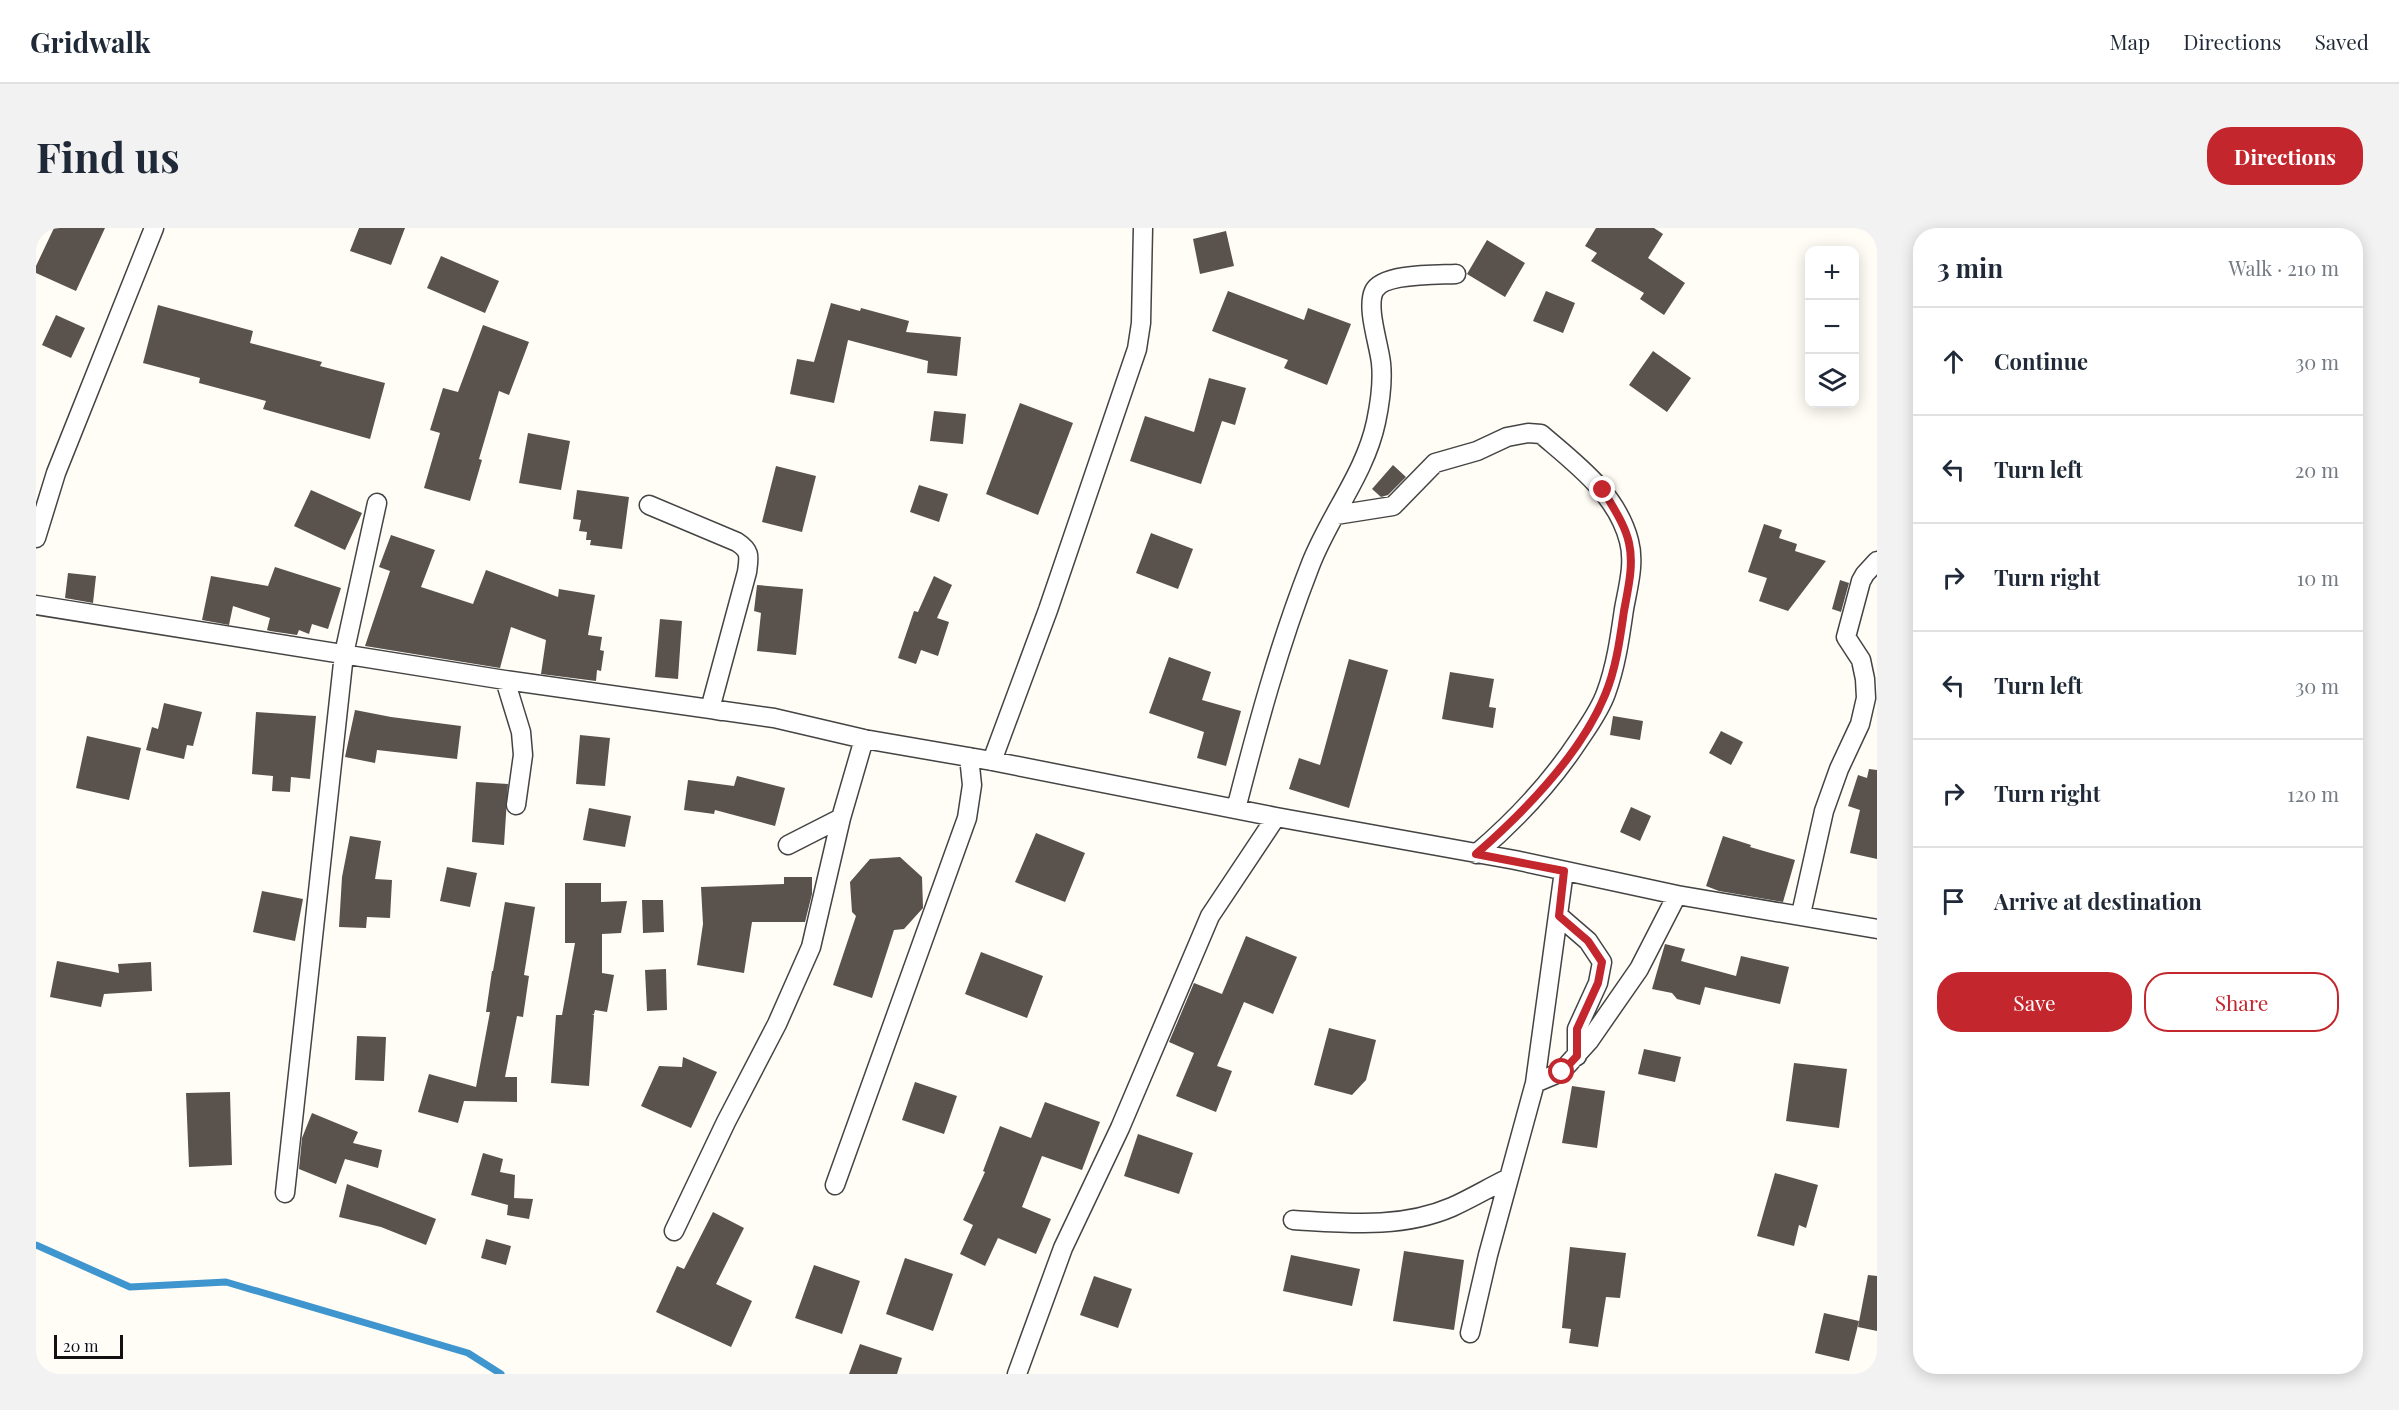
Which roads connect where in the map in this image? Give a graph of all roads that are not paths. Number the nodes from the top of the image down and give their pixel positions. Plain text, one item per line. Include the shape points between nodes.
1 (154, 228) edge
2 (1143, 228) edge
3 (1456, 274) dead end
4 (377, 503) dead end
5 (649, 505) dead end
6 (1336, 515) junction
7 (36, 538) edge
8 (1877, 561) edge
9 (36, 605) edge
10 (344, 654) junction
11 (505, 680) junction
12 (774, 718) junction
13 (864, 739) junction
14 (969, 758) junction
15 (992, 761) junction
16 (516, 805) dead end
17 (1236, 809) junction
18 (1275, 817) junction
19 (841, 818) junction
20 (788, 845) dead end
21 (1476, 854) junction
22 (1564, 871) junction
23 (1677, 895) junction
24 (1801, 914) junction
25 (1559, 916) junction
26 (1877, 929) edge
27 (1577, 1056) junction
28 (1535, 1083) junction
29 (1509, 1178) junction
30 (835, 1185) dead end
31 (285, 1192) dead end
32 (1293, 1220) dead end
33 (674, 1231) dead end
34 (1470, 1333) dead end
35 (1017, 1374) edge

1 - 7 street via 56,473
2 - 15 street via 1137,349
3 - 6 street via 1383,282 1374,291 1371,304 1381,364 1376,423 1364,461
4 - 10 street
5 - 12 street via 746,548 747,573 710,709
6 - 17 street via 1311,563 1290,621
6 - 21 street via 1393,507 1435,463 1507,437 1541,434 1603,490 1629,541 1630,572 1619,641 1605,695 1595,716 1541,793
8 - 24 street via 1862,581 1846,637 1861,660 1866,698 1860,724 1824,811
9 - 10 street
10 - 11 street
10 - 31 street
11 - 12 street
11 - 16 street via 523,755
12 - 13 street
13 - 14 street
13 - 19 street
14 - 15 street
14 - 30 street via 972,785 967,819
15 - 17 street
17 - 18 street
18 - 21 street
18 - 35 street via 1210,916 1120,1128 1063,1248
19 - 20 street
19 - 33 street via 812,947
21 - 22 street
22 - 23 street
22 - 25 street
23 - 24 street
23 - 27 street via 1639,969
24 - 26 street
25 - 27 street via 1588,941 1602,962 1598,983 1577,1029
25 - 28 street
27 - 28 street via 1562,1072
28 - 29 street
29 - 32 street via 1451,1208 1406,1221 1372,1224
29 - 34 street

